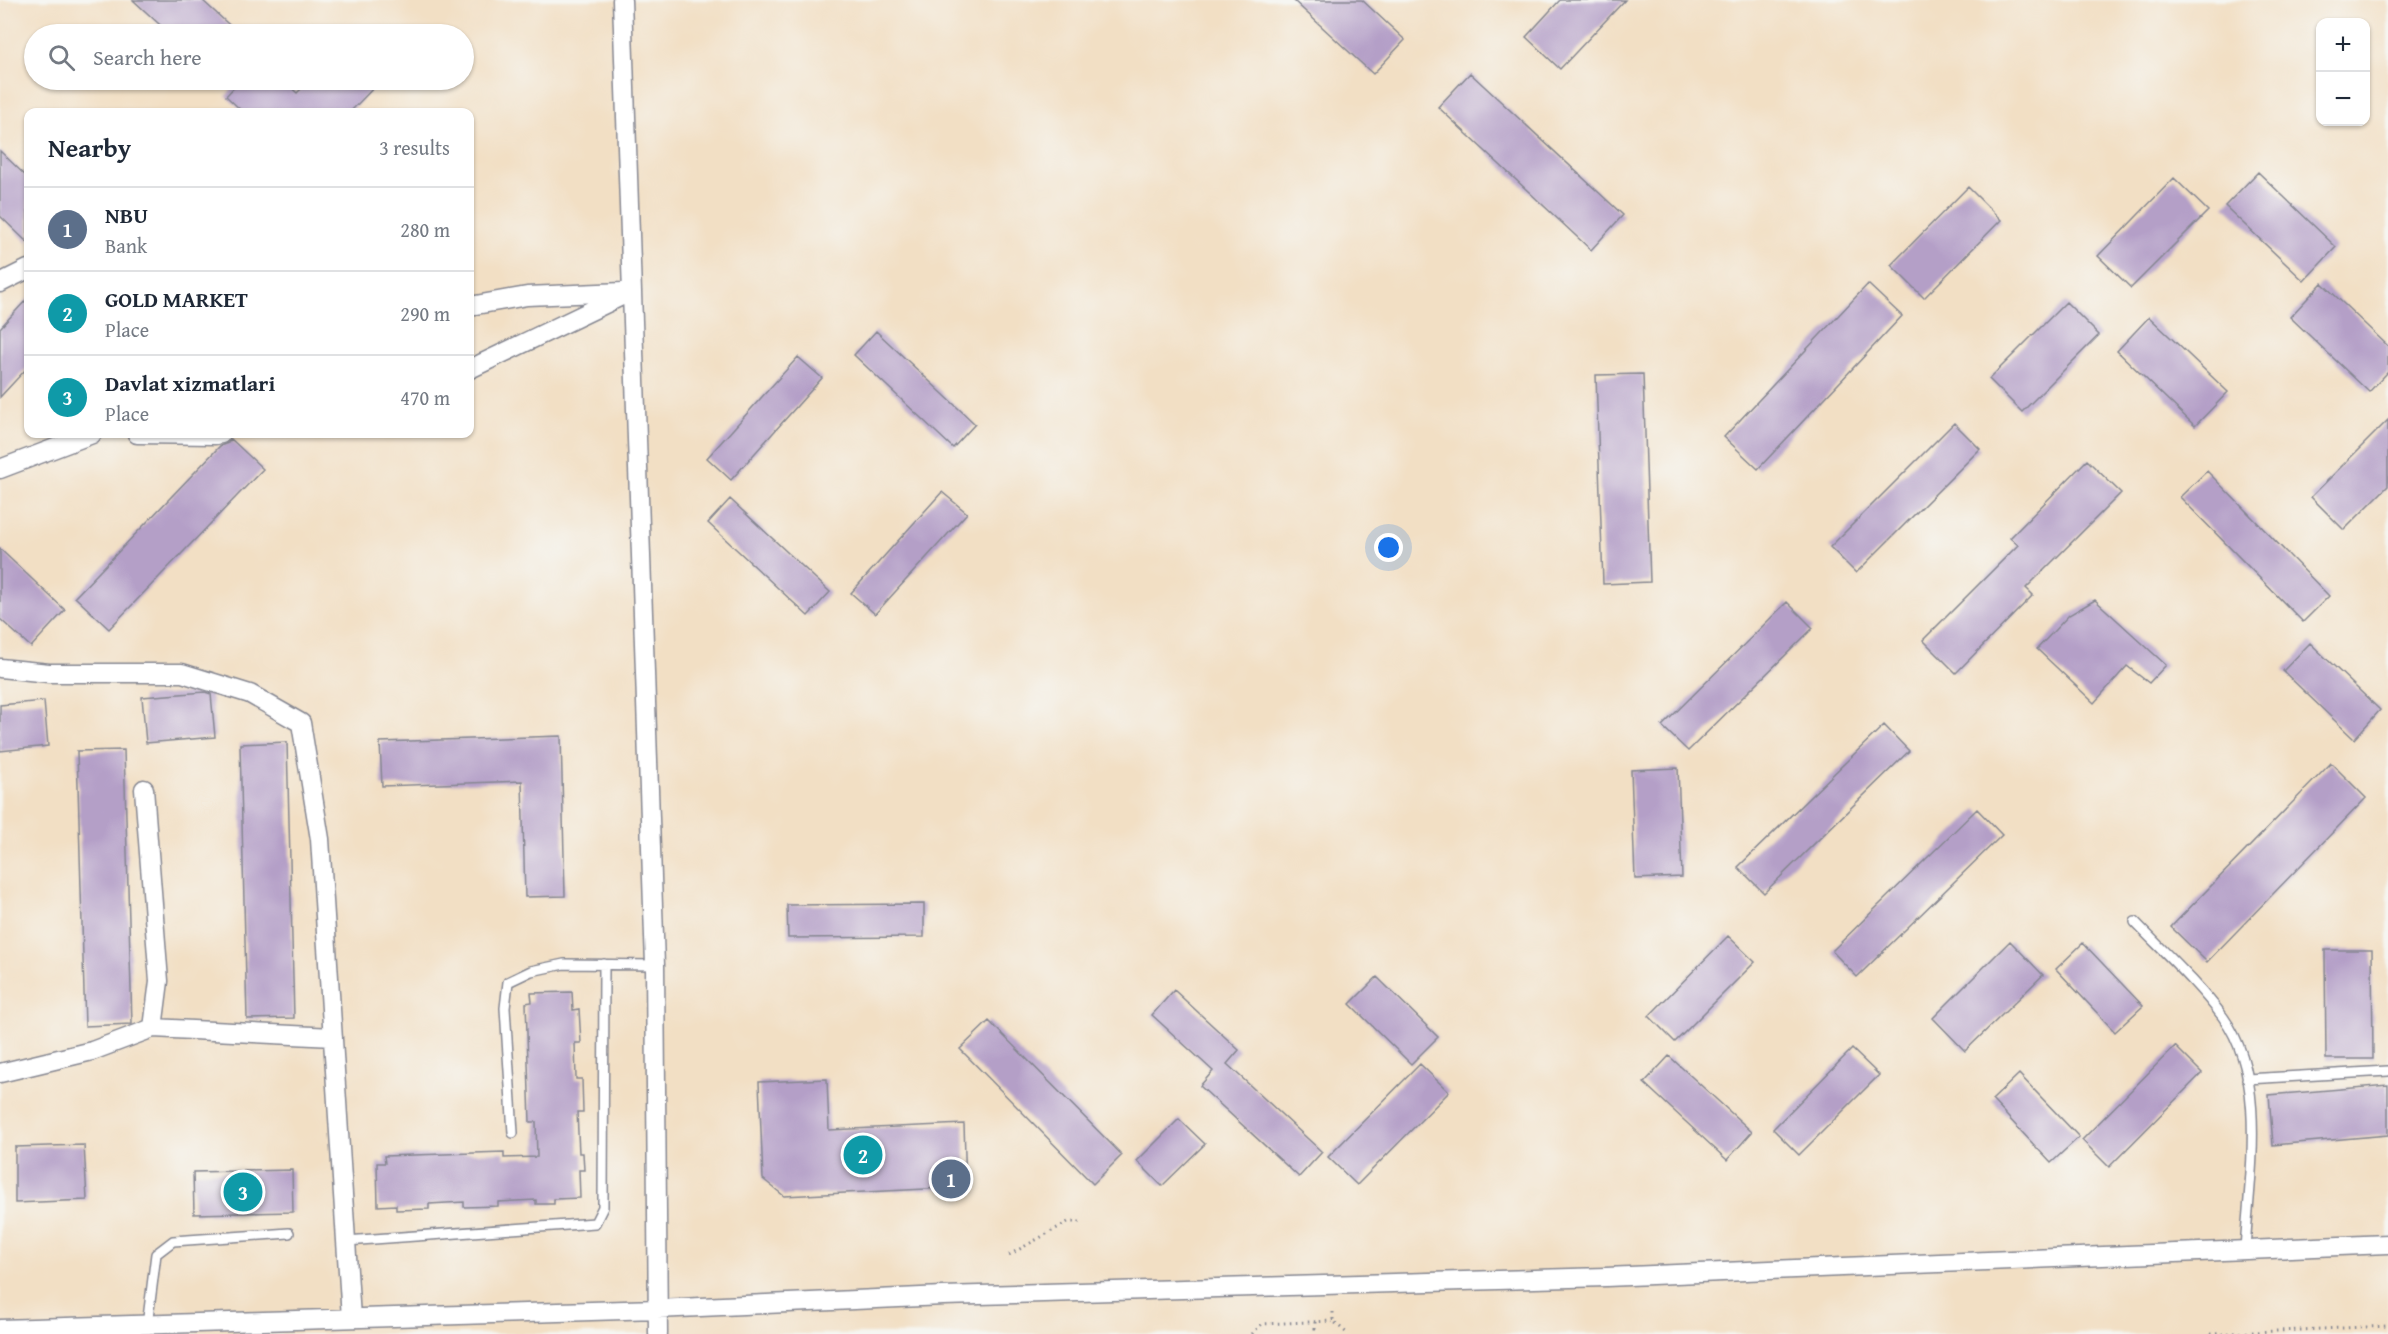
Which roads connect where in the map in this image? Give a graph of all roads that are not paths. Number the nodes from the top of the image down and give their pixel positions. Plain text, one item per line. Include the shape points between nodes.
1 (622, 0) edge
2 (24, 271) edge
3 (0, 283) edge
4 (632, 291) junction
5 (474, 305) edge
6 (474, 367) edge
7 (81, 438) edge
8 (0, 469) edge
9 (0, 668) edge
10 (144, 789) dead end
11 (2135, 922) dead end
12 (604, 964) junction
13 (655, 965) junction
14 (153, 1028) junction
15 (333, 1037) junction
16 (2388, 1071) edge
17 (0, 1073) edge
18 (2247, 1079) junction
19 (513, 1133) dead end
20 (289, 1233) dead end
21 (346, 1241) junction
22 (2388, 1244) edge
23 (2245, 1250) junction
24 (657, 1309) junction
25 (351, 1318) junction
26 (147, 1326) junction
27 (0, 1329) edge
28 (658, 1334) edge

1 - 4 street
2 - 3 street
4 - 5 street via 527,296
4 - 6 street
4 - 13 street
7 - 8 street
9 - 15 street via 49,673 182,673 250,694 301,723 320,839
10 - 14 street via 159,981
11 - 18 lane via 2224,1018 2245,1062
12 - 13 lane
12 - 19 lane via 564,964 531,970 508,982 505,1008
12 - 21 lane via 603,1206 595,1223
13 - 24 street
14 - 15 street
14 - 17 street via 92,1051
15 - 21 street
16 - 18 lane
18 - 23 lane via 2253,1121
20 - 26 lane via 173,1241 156,1254
21 - 25 street
22 - 23 street
23 - 24 street via 1606,1277 943,1296
24 - 25 street
24 - 28 street
25 - 26 street
26 - 27 street

